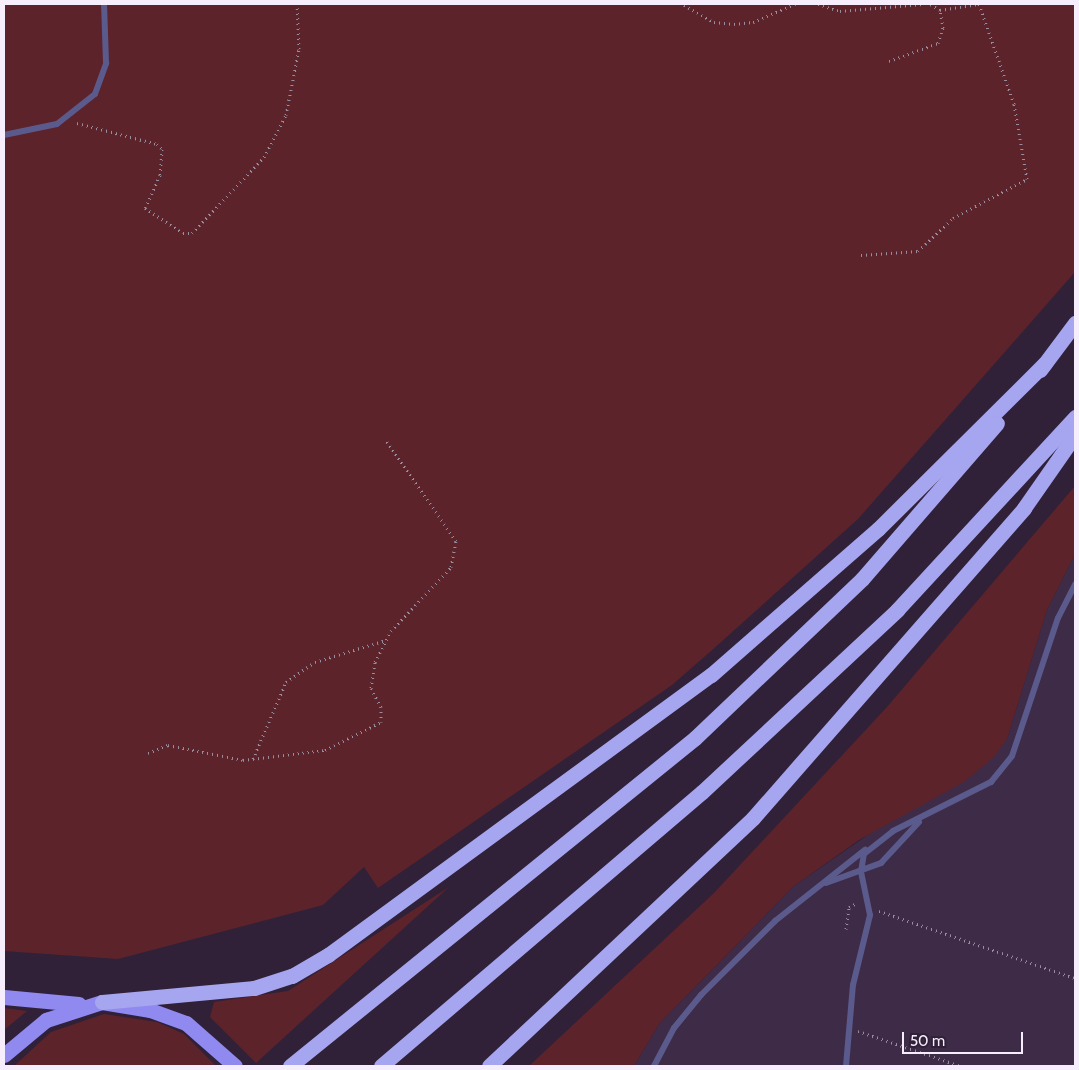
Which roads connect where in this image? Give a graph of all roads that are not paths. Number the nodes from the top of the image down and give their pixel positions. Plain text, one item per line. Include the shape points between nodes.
1 (104, 4) edge
2 (4, 135) edge
3 (1075, 323) edge
4 (1045, 363) junction
5 (1075, 416) edge
6 (1075, 435) edge
7 (1075, 584) edge
8 (928, 815) junction
9 (868, 848) junction
10 (860, 872) junction
11 (806, 895) junction
12 (4, 997) edge
13 (94, 1003) junction
14 (4, 1055) edge
15 (235, 1066) edge
16 (290, 1066) edge
17 (381, 1066) edge
18 (489, 1066) edge
19 (654, 1066) edge
20 (846, 1066) edge

1 - 2 lane via 106,63 95,94 64,120 28,133
3 - 4 highway
4 - 13 highway via 878,529 711,675 328,955 292,976 254,988
4 - 16 highway via 951,480 862,579 695,738
5 - 17 highway via 897,610 702,792
6 - 18 highway via 1017,515 754,818
7 - 8 lane via 1058,618 1025,727 1012,756 991,782
8 - 9 lane
8 - 10 lane via 881,863
9 - 10 lane
9 - 11 lane
10 - 11 lane via 828,881
10 - 20 lane via 870,908 848,1030
11 - 19 lane via 701,994 674,1028
12 - 13 main road
13 - 14 main road via 46,1020
13 - 15 main road via 150,1010 186,1023

